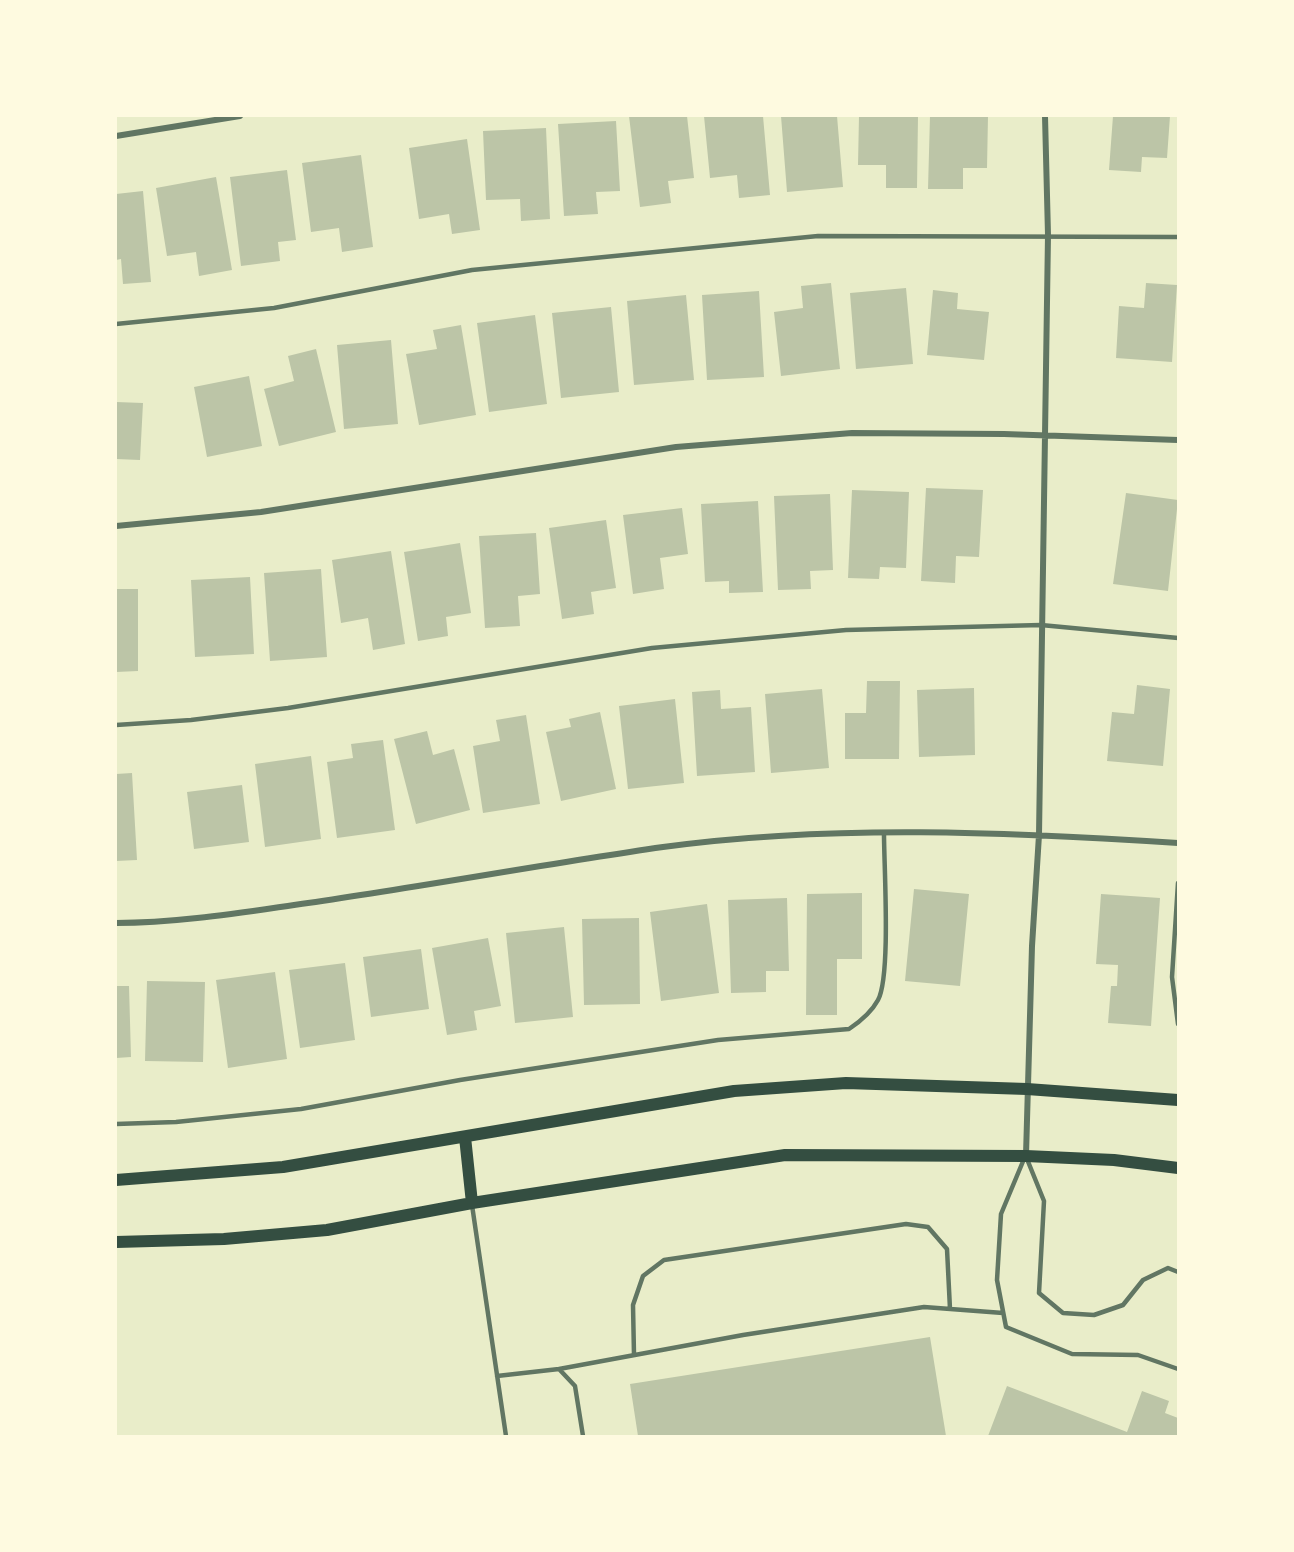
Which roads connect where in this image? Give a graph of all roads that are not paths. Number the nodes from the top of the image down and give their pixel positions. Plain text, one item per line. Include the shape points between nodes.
1 (240, 116) edge
2 (1045, 116) edge
3 (116, 136) edge
4 (1048, 235) junction
5 (1179, 237) edge
6 (116, 324) edge
7 (1043, 435) junction
8 (1179, 440) edge
9 (116, 526) edge
10 (1041, 626) junction
11 (1179, 638) edge
12 (116, 726) edge
13 (884, 834) junction
14 (1039, 835) junction
15 (1179, 843) edge
16 (1179, 883) edge
17 (116, 923) edge
18 (1179, 1024) edge
19 (1027, 1089) junction
20 (1179, 1100) edge
21 (116, 1124) edge
22 (465, 1137) junction
23 (1026, 1156) junction
24 (1179, 1168) edge
25 (116, 1180) edge
26 (472, 1203) junction
27 (116, 1242) edge
28 (1179, 1272) edge
29 (950, 1309) junction
30 (1003, 1313) junction
31 (634, 1355) junction
32 (559, 1369) junction
33 (1179, 1369) edge
34 (497, 1376) junction
35 (506, 1437) edge
36 (583, 1437) edge

1 - 3 street
2 - 4 street
4 - 5 lane
4 - 6 lane via 818,236 472,270 274,308
4 - 7 street
7 - 8 street
7 - 9 street via 852,433 676,447 261,512
7 - 10 street
10 - 11 lane
10 - 12 lane via 846,630 652,648 288,708
10 - 14 street
13 - 14 street
13 - 17 street via 788,834 664,847 231,914
13 - 21 lane via 884,975 879,998 864,1019 849,1029 718,1040 301,1108 176,1122
14 - 15 street
14 - 19 street
16 - 18 lane via 1172,977
19 - 20 main road
19 - 22 main road via 846,1083 734,1091
19 - 23 street
22 - 25 main road via 283,1167
22 - 26 main road
23 - 24 main road
23 - 26 main road via 785,1155
23 - 28 lane via 1044,1201 1039,1293 1063,1312 1094,1315 1123,1305 1143,1280 1168,1268
23 - 30 lane via 1001,1214 997,1280
26 - 27 main road via 327,1230 224,1239
26 - 34 lane
29 - 30 lane
29 - 31 lane via 924,1307
29 - 31 lane via 947,1249 928,1227 894,1226 664,1260 644,1276 633,1305
30 - 33 lane via 1006,1327 1072,1354 1138,1355
31 - 32 lane
32 - 34 lane
32 - 36 lane via 575,1386
34 - 35 lane

